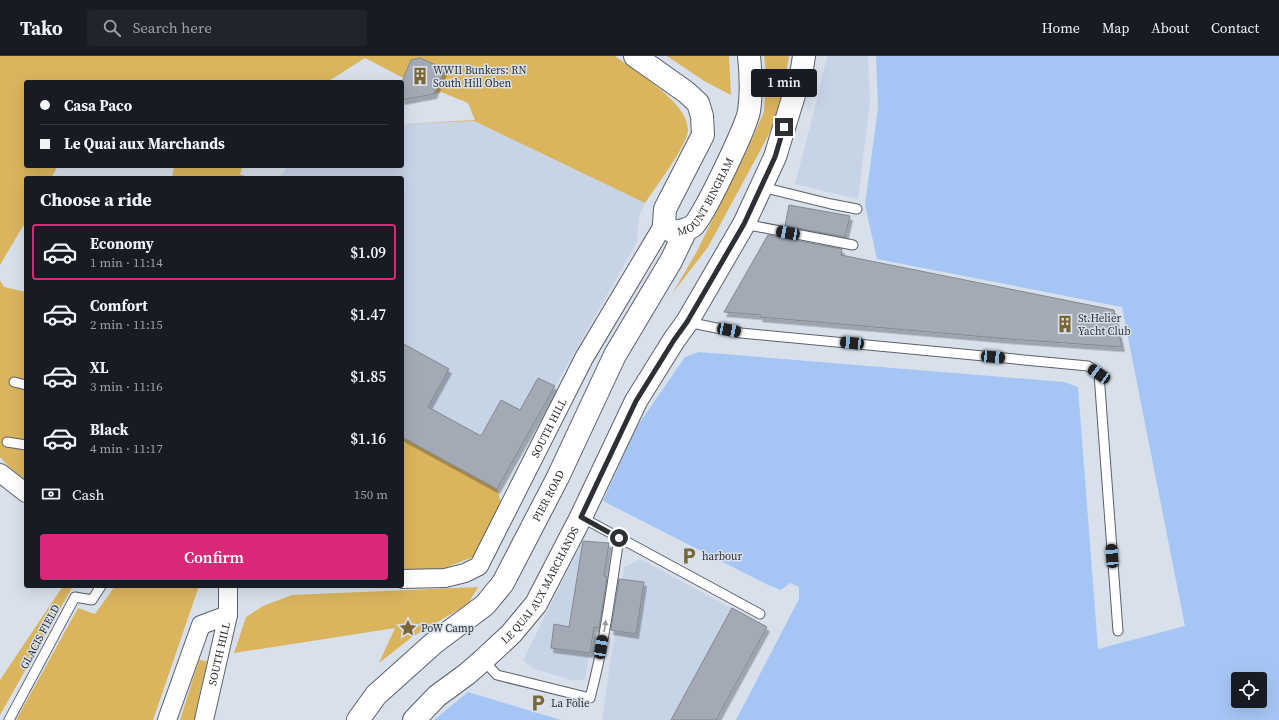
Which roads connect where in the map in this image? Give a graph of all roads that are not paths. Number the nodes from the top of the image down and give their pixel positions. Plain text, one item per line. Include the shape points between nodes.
1 (635, 56) edge
2 (750, 56) edge
3 (804, 56) edge
4 (762, 187) junction
5 (857, 209) dead end
6 (664, 224) junction
7 (744, 224) junction
8 (686, 230) junction
9 (853, 245) dead end
10 (687, 322) junction
11 (14, 382) dead end
12 (24, 384) edge
13 (7, 442) dead end
14 (24, 445) edge
15 (0, 474) edge
16 (24, 492) edge
17 (581, 517) junction
18 (619, 538) junction
19 (404, 579) edge
20 (100, 588) edge
21 (228, 588) edge
22 (760, 614) dead end
23 (228, 615) junction
24 (1118, 631) dead end
25 (483, 660) junction
26 (8, 720) edge
27 (167, 720) edge
28 (204, 720) edge
29 (358, 720) edge
30 (414, 720) edge

1 - 6 main road, MOUNT BINGHAM via 686,92 698,103 702,116 703,135 665,209
2 - 8 main road, MOUNT BINGHAM via 752,83 749,112 708,201 694,225
3 - 4 main road, LE QUAI AUX MARCHANDS via 775,157
4 - 5 lane
4 - 7 main road, LE QUAI AUX MARCHANDS
6 - 8 main road, MOUNT BINGHAM via 673,232
6 - 19 street, SOUTH HILL via 584,358 479,566 445,578
7 - 9 lane
7 - 10 main road, LE QUAI AUX MARCHANDS
8 - 29 main road, PIER ROAD via 671,261 615,355 558,477 503,583 485,605 434,643 376,695
10 - 17 main road, LE QUAI AUX MARCHANDS via 636,401
10 - 24 lane via 742,333 1088,366 1099,374
11 - 12 lane
13 - 14 lane
15 - 16 street
17 - 18 lane
17 - 25 main road, LE QUAI AUX MARCHANDS via 536,604 511,634
18 - 22 lane
25 -> 18 lane via 497,675 590,698 610,601
20 - 26 lane, GLACIS FIELD via 92,600 75,596
21 - 23 street, SOUTH HILL
23 - 27 street via 201,625
23 - 28 street, SOUTH HILL
25 - 30 main road, LE QUAI AUX MARCHANDS via 437,696

